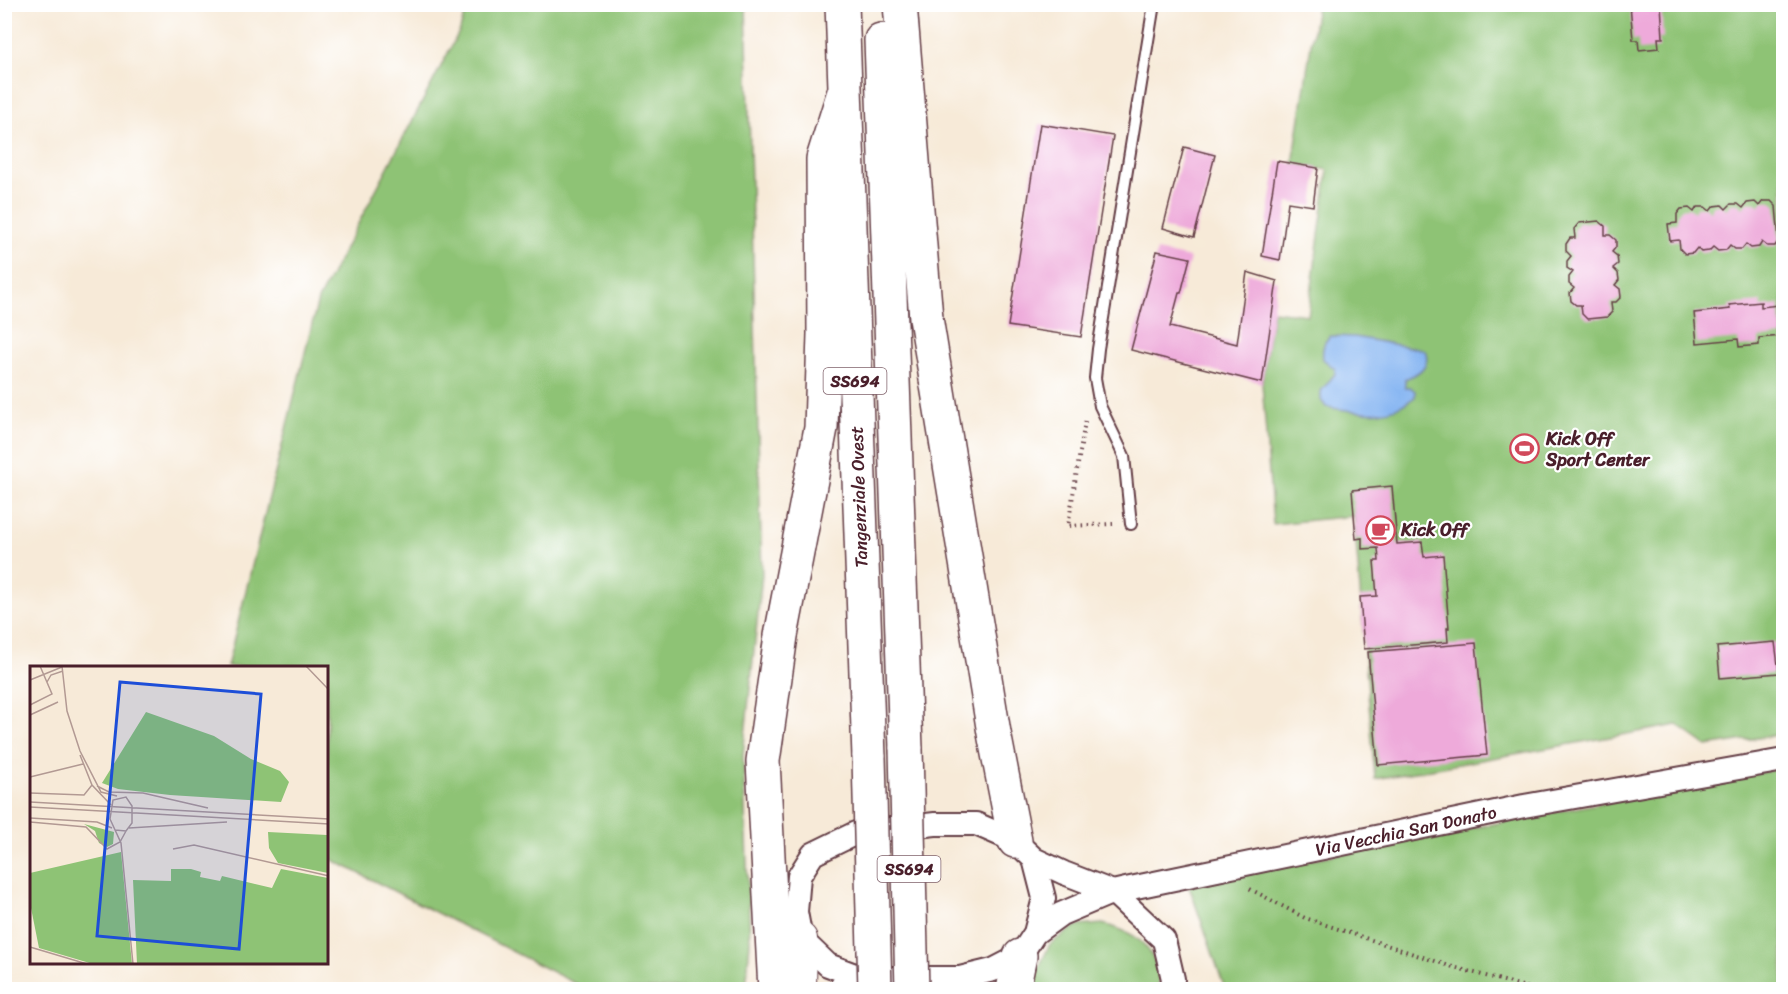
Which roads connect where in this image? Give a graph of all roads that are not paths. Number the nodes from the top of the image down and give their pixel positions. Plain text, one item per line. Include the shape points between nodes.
1 (842, 4) edge
2 (880, 4) edge
3 (900, 4) edge
4 (1155, 4) edge
5 (844, 92) junction
6 (1131, 524) road end
7 (1784, 760) edge
8 (1024, 850) junction
9 (1113, 892) junction
10 (801, 939) junction
11 (1028, 944) junction
12 (861, 986) edge
13 (775, 990) edge
14 (800, 990) edge
15 (912, 990) edge
16 (1013, 990) edge
17 (1171, 990) edge

1 - 5 highway, Tangenziale Ovest / SS694
2 - 15 highway, SS694, bridge
3 - 8 highway via 926,318 994,733
4 - 6 lane via 1095,378 1100,405 1124,456
5 - 12 highway, Tangenziale Ovest / SS694, bridge via 869,757
5 - 13 highway via 823,159 821,428 781,636 762,761
7 - 9 street, Via Vecchia San Donato via 1524,806
8 - 9 street via 1064,873
8 - 10 street via 976,824 935,824 856,833 813,854 799,876 796,912
8 - 11 street via 1044,898
9 - 11 street, Via Vecchia San Donato via 1061,914
9 - 17 street via 1164,940 1173,979
10 - 12 street via 828,965
10 - 14 street
11 - 12 street via 993,970 960,978
11 - 16 highway

